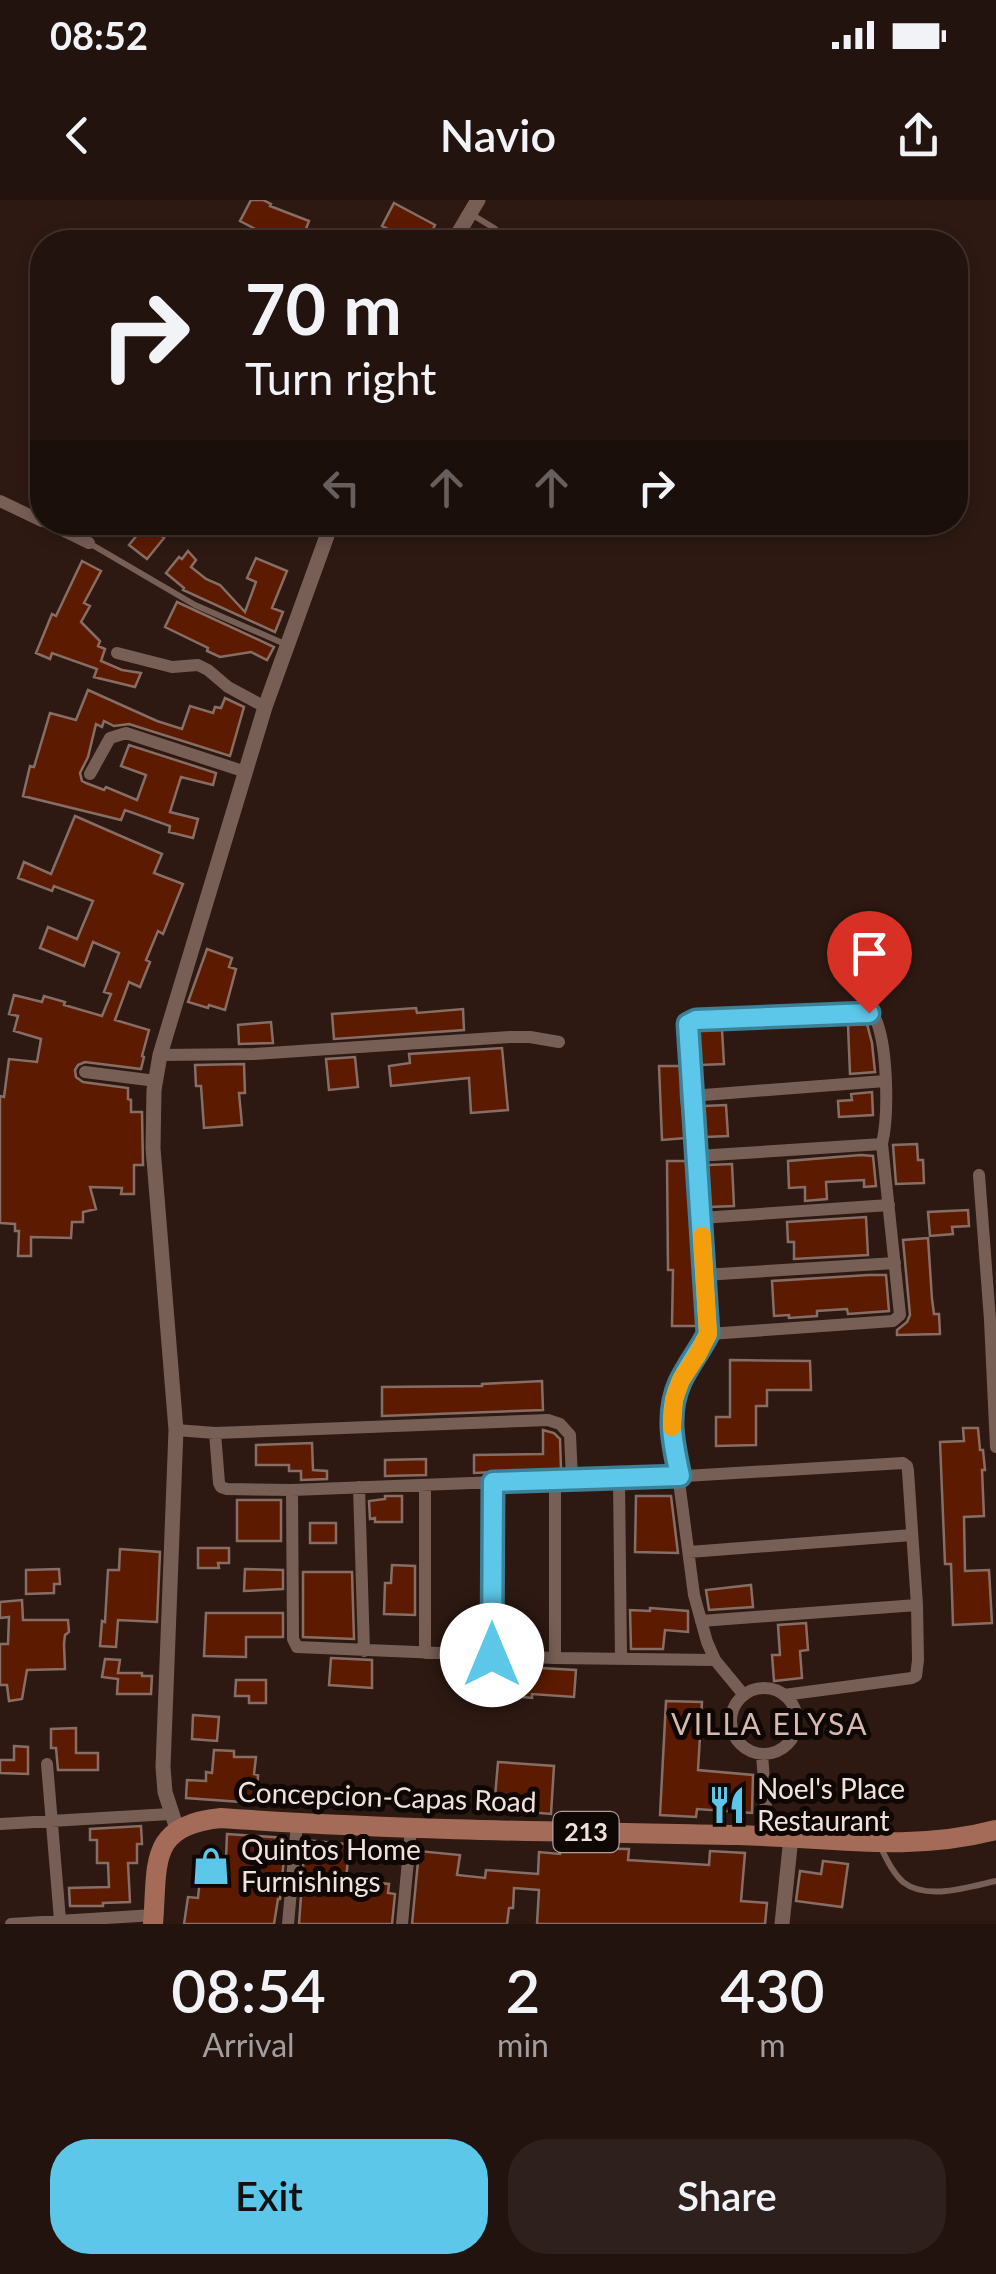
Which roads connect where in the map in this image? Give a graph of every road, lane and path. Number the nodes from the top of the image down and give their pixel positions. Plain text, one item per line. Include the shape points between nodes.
1 (474, 207) edge
2 (460, 230) edge
3 (496, 230) edge
4 (0, 501) edge
5 (30, 515) edge
6 (72, 535) edge
7 (327, 535) edge
8 (89, 543) joint
9 (286, 645) junction
10 (116, 654) dead end
11 (265, 708) junction
12 (246, 772) junction
13 (90, 774) dead end
14 (559, 1042) dead end
15 (160, 1055) junction
16 (85, 1072) dead end
17 (156, 1081) junction
18 (886, 1082) junction
19 (692, 1096) junction
20 (882, 1144) junction
21 (697, 1156) junction
22 (979, 1176) dead end
23 (889, 1205) junction
24 (701, 1218) junction
25 (895, 1263) junction
26 (704, 1275) junction
27 (708, 1334) junction
28 (176, 1430) junction
29 (215, 1433) junction
30 (996, 1447) edge
31 (680, 1476) junction
32 (572, 1479) junction
33 (620, 1480) junction
34 (555, 1481) junction
35 (493, 1482) junction
36 (425, 1486) junction
37 (359, 1488) junction
38 (292, 1490) junction
39 (912, 1535) junction
40 (689, 1552) junction
41 (917, 1605) junction
42 (701, 1621) junction
43 (364, 1652) junction
44 (426, 1652) junction
45 (492, 1655) junction
46 (555, 1658) junction
47 (621, 1658) junction
48 (715, 1660) junction
49 (744, 1694) junction
50 (784, 1695) junction
51 (762, 1754) junction
52 (46, 1764) dead end
53 (52, 1821) junction
54 (174, 1822) junction
55 (297, 1823) junction
56 (0, 1824) edge
57 (411, 1829) junction
58 (996, 1830) edge
59 (768, 1836) junction
60 (791, 1837) junction
61 (878, 1843) junction
62 (996, 1881) edge
63 (60, 1920) junction
64 (153, 1920) edge
65 (11, 1924) edge
66 (288, 1924) edge
67 (402, 1924) edge
68 (782, 1924) edge

1 - 2 street
1 - 3 lane
4 - 5 street
6 - 8 street
7 - 9 street
8 - 9 lane via 195,605
9 - 11 street
10 - 11 street via 172,667 198,665
11 - 12 street
12 - 13 street via 126,732 110,738
12 - 15 street
14 - 15 street via 510,1037
15 - 17 street
16 - 17 street
17 - 28 street via 154,1175
18 - 19 street
18 - 19 street via 872,1014 696,1020 688,1024
18 - 20 street
19 - 21 street
20 - 21 street
20 - 23 street
21 - 24 street
22 - 30 street
23 - 24 street
23 - 25 street
24 - 26 street
25 - 26 street
25 - 27 street via 902,1312 893,1322
26 - 27 street
27 - 31 street via 674,1399
28 - 29 street
28 - 54 street via 163,1766
29 - 32 street via 548,1420 570,1435
29 - 38 street via 221,1487
31 - 33 street
31 - 39 street via 900,1462 908,1471
31 - 40 street
32 - 33 street
32 - 34 street
33 - 47 street
34 - 35 street
34 - 46 street
35 - 36 street
35 - 45 street
36 - 37 street
36 - 44 street
37 - 38 street
37 - 43 street
38 - 43 street via 293,1639 297,1648
39 - 40 street
39 - 41 street
40 - 42 street
41 - 42 street
41 - 50 street via 916,1676
42 - 48 street
43 - 44 street
44 - 45 street
45 - 46 street
46 - 47 street
47 - 48 street
48 - 49 street
49 - 50 street via 773,1688
49 - 51 street via 734,1704 732,1731 748,1751
50 - 51 street via 798,1720 795,1734 776,1752
51 - 59 street
52 - 53 street
53 - 54 street
53 - 56 street
53 - 63 street
54 - 55 main road, Concepcion-Capas Road / 213
54 - 64 main road via 159,1858
55 - 57 main road, Concepcion-Capas Road / 213
55 - 66 street
57 - 59 main road, Concepcion-Capas Road / 213
57 - 67 street
58 - 61 main road, Concepcion-Capas Road / 213 via 922,1844
59 - 60 main road, Concepcion-Capas Road / 213
60 - 61 main road, Concepcion-Capas Road / 213
60 - 68 street
61 - 62 lane via 903,1882 920,1890
63 - 64 street
63 - 65 street

